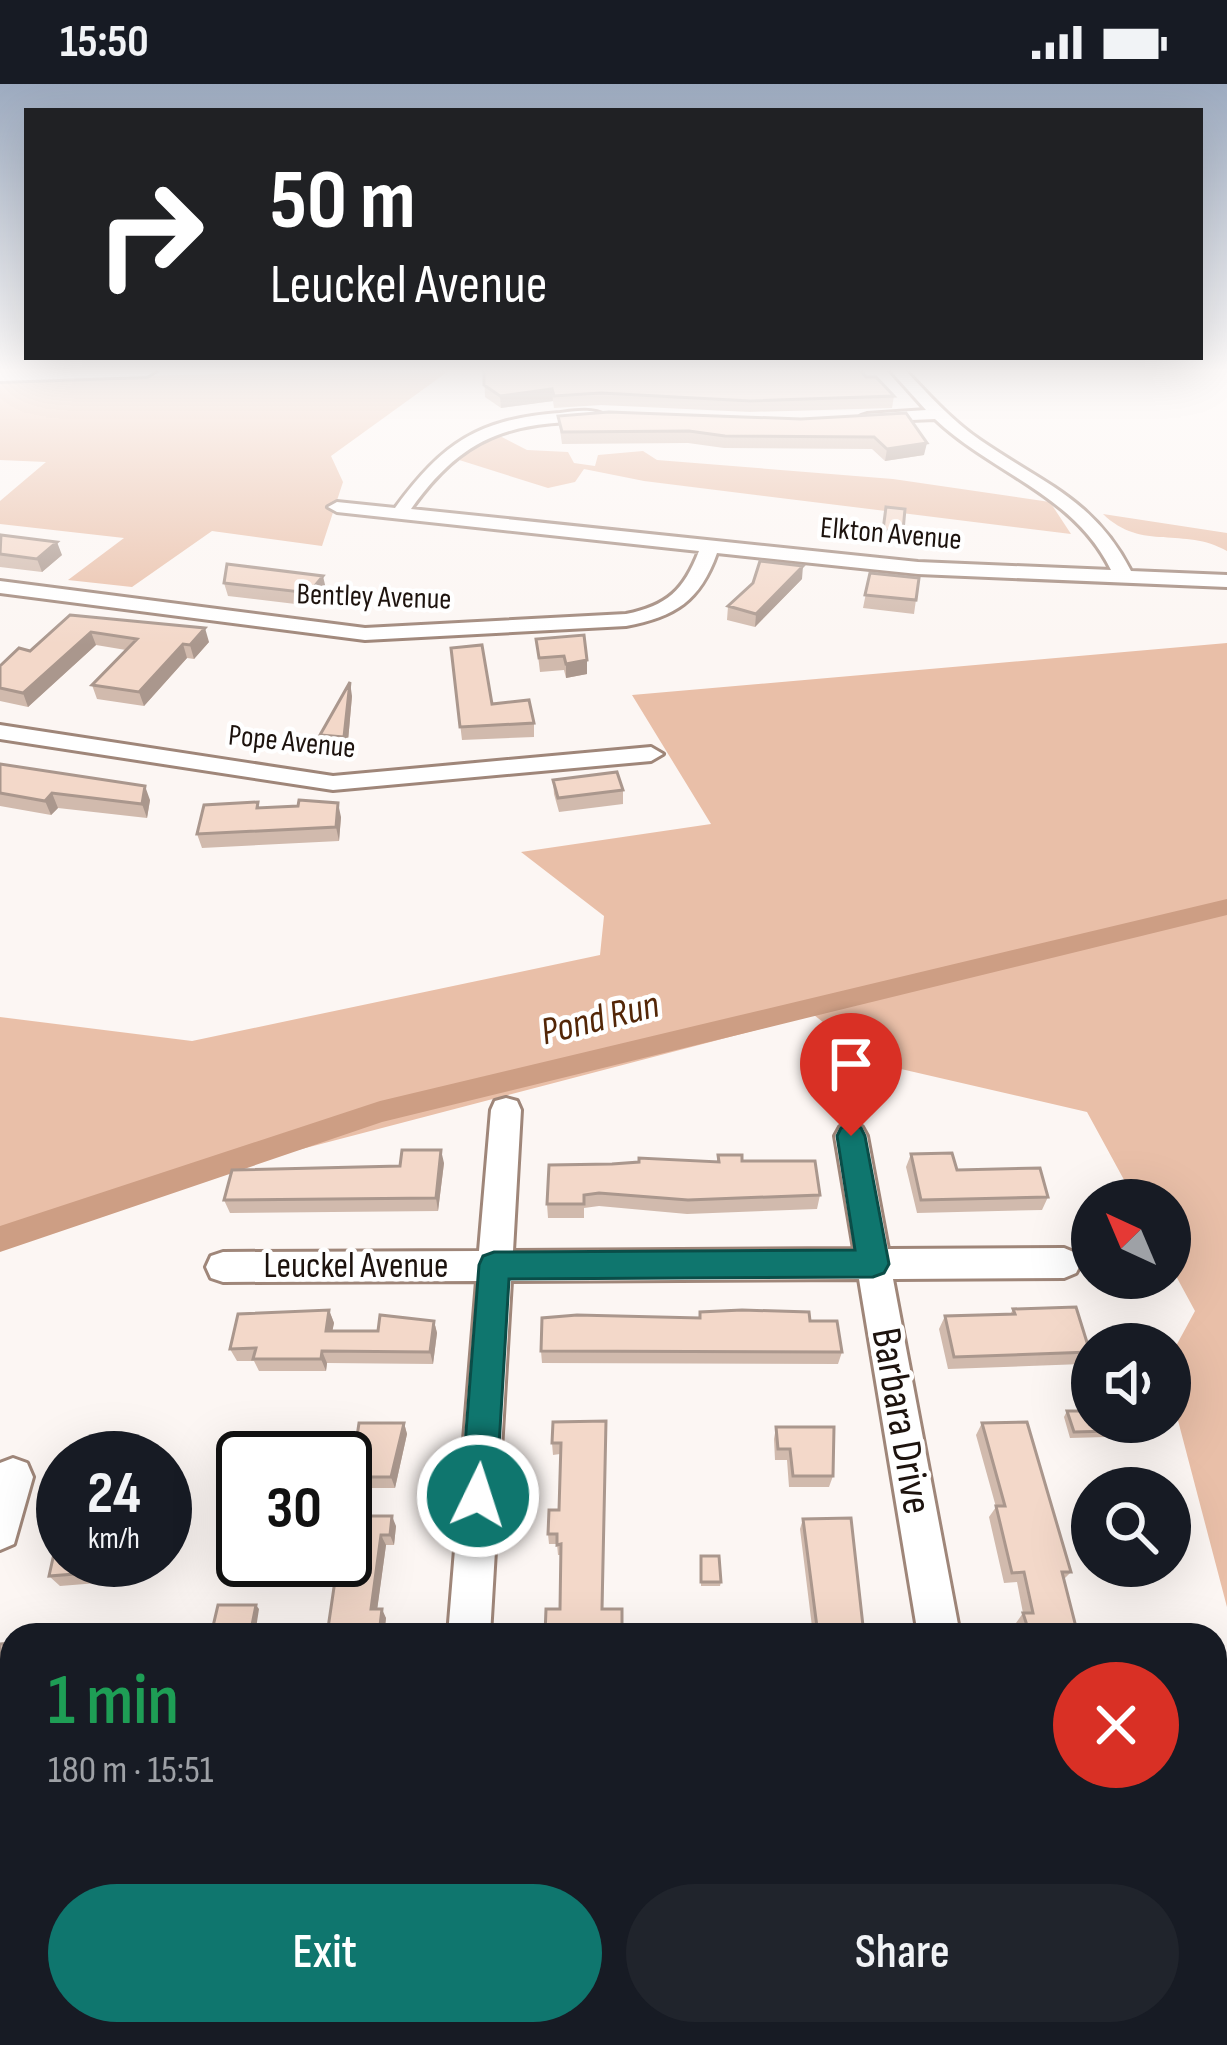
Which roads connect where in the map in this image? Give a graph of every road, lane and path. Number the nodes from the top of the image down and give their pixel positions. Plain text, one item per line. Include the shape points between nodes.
1 (439, 462) edge
2 (1003, 462) edge
3 (337, 507) dead end
4 (399, 514) junction
5 (710, 546) junction
6 (1125, 579) junction
7 (1227, 581) edge
8 (0, 587) edge
9 (0, 732) edge
10 (651, 754) dead end
11 (506, 1110) dead end
12 (851, 1136) dead end
13 (1064, 1263) dead end
14 (873, 1264) junction
15 (494, 1265) junction
16 (223, 1267) dead end
17 (13, 1477) dead end
18 (0, 1530) edge
19 (470, 1623) edge
20 (937, 1623) edge

1 - 4 street
2 - 6 street via 1079,509 1105,537
3 - 4 street, Elkton Avenue
4 - 5 street, Elkton Avenue
5 - 6 street, Elkton Avenue
5 - 8 street, Bentley Avenue via 694,590 660,613 408,634 329,631
6 - 7 street, Elkton Avenue
9 - 10 street, Pope Avenue via 333,783
11 - 15 street
12 - 14 street, Barbara Drive
13 - 14 street, Leuckel Avenue
14 - 15 street, Leuckel Avenue
14 - 20 street, Barbara Drive
15 - 16 street, Leuckel Avenue
15 - 19 street
17 - 18 street

